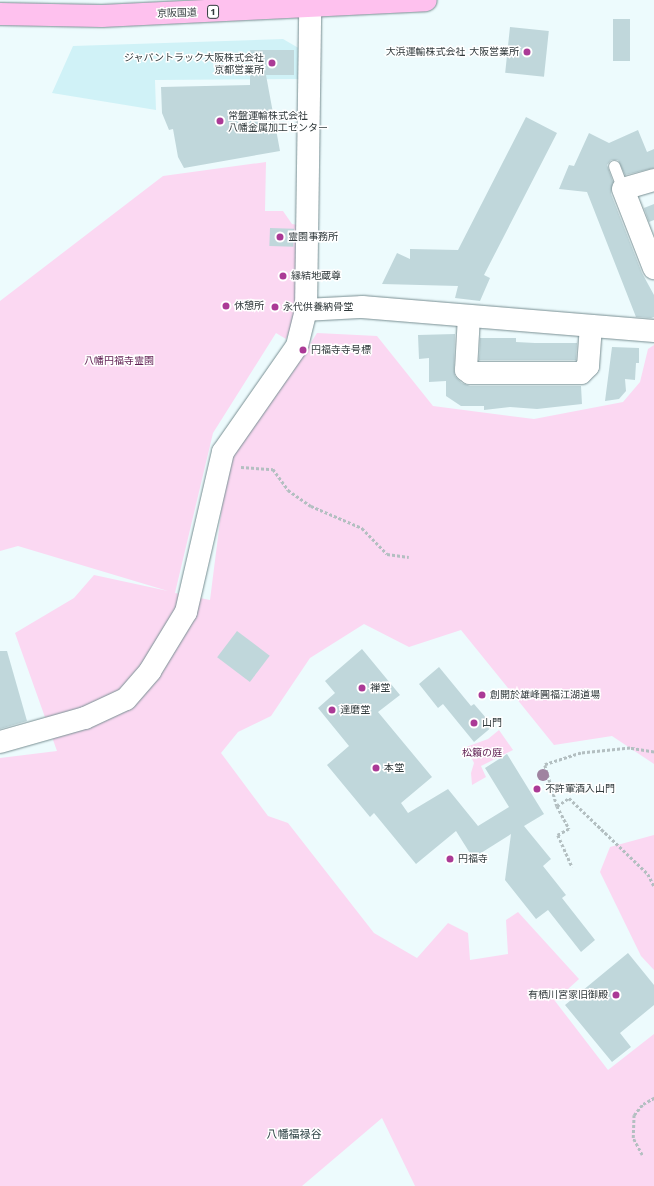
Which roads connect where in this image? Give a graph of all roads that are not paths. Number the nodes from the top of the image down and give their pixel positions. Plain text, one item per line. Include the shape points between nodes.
1 (426, 0) edge
2 (310, 8) junction
3 (0, 14) edge
4 (614, 166) dead end
5 (654, 180) edge
6 (623, 189) junction
7 (654, 268) edge
8 (306, 310) junction
9 (469, 316) junction
10 (591, 326) junction
11 (654, 331) edge
12 (0, 742) edge

1 - 2 highway, 京阪国道 / 1
2 - 3 highway, 京阪国道 / 1 via 102,16
2 - 8 street
4 - 6 lane
5 - 6 street
6 - 7 street
8 - 9 street via 362,307
8 - 12 street via 297,346 223,452 186,612 150,670 126,700 85,718
9 - 10 street
9 - 10 street via 466,370 470,373 581,373 588,366
10 - 11 street

